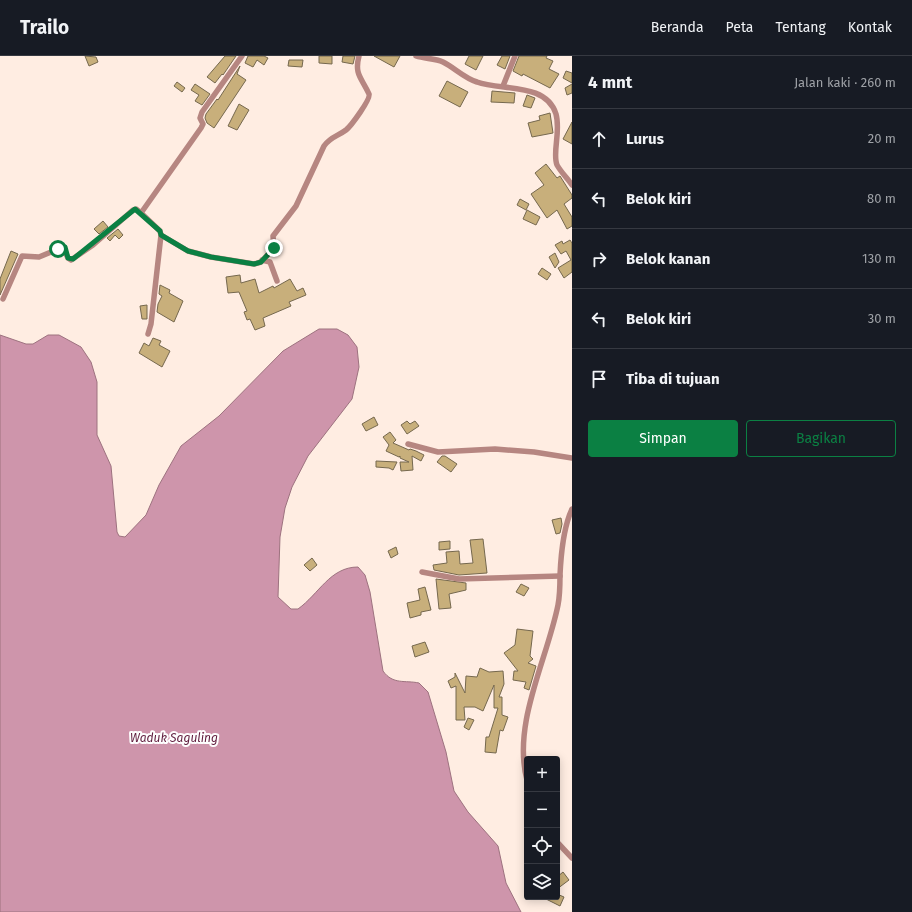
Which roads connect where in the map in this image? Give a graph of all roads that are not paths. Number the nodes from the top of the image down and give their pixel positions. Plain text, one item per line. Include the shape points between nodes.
1 (242, 56) edge
2 (359, 56) edge
3 (416, 56) edge
4 (515, 56) edge
5 (503, 86) junction
6 (572, 185) edge
7 (141, 213) junction
8 (161, 235) junction
9 (262, 260) junction
10 (277, 281) dead end
11 (3, 299) dead end
12 (148, 334) dead end
13 (408, 444) dead end
14 (572, 458) edge
15 (572, 508) edge
16 (422, 572) dead end
17 (560, 576) junction
18 (524, 763) edge
19 (560, 845) edge
20 (572, 858) edge

1 - 7 street via 202,112 201,128
2 - 9 street via 358,77 370,96 349,128 330,138 324,146 298,202 273,236 273,251
3 - 5 street via 445,63 464,77 480,83
4 - 5 street
5 - 6 street via 532,92 550,103 558,125 556,164
7 - 8 street
7 - 11 street via 133,210 73,259 68,258 63,247 39,258 22,256
8 - 9 street via 188,251 199,254 254,264
8 - 12 street
9 - 10 street via 270,262
13 - 14 street via 438,452 495,449
15 - 17 street
16 - 17 street via 459,579
17 - 18 street via 559,604 524,735 522,752
19 - 20 street

